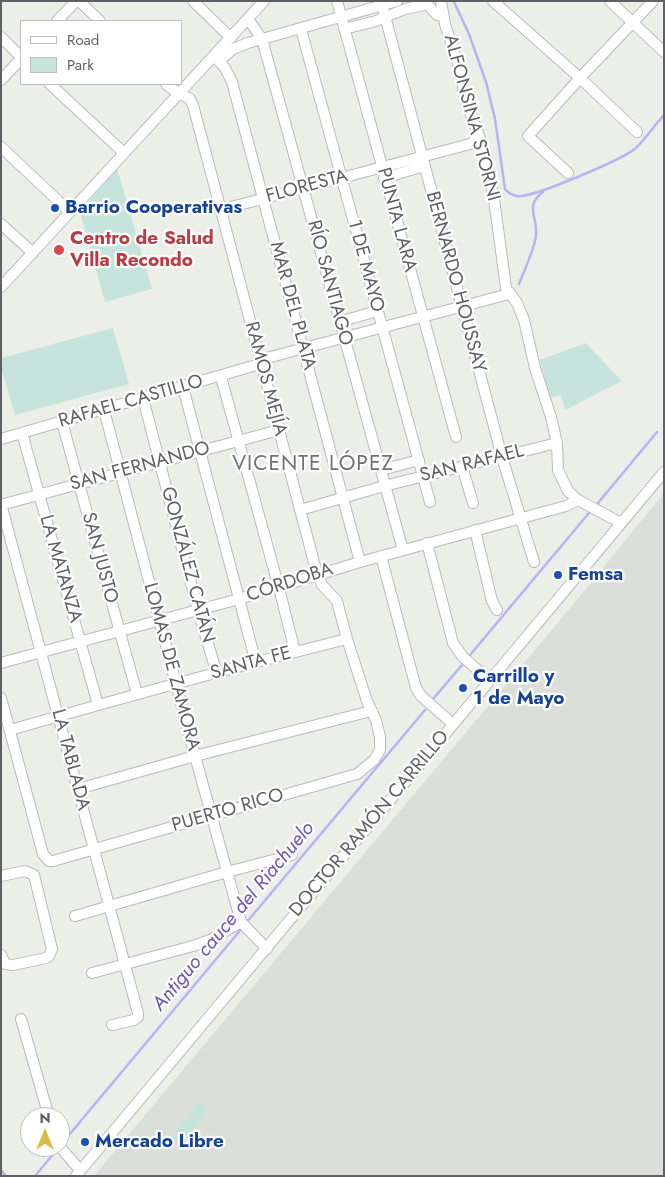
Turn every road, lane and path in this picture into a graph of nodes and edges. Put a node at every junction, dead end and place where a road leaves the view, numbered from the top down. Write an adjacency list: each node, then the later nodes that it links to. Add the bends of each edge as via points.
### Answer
1 (78, 1): 13 (street); 14 (street)
2 (193, 1): 20 (street)
3 (264, 1): 15 (street)
4 (337, 1): 11 (street, PUNTA LARA)
5 (397, 1): 9 (street)
6 (493, 1): 26 (street)
7 (610, 1): 16 (street)
8 (653, 1): 16 (street)
9 (382, 3): 11 (street); 12 (street, BERNARDO HOUSSAY)
10 (433, 3): 12 (street, via 405,9); 32 (street, ALFONSINA STORNI, via 443,16 461,72 465,99)
11 (341, 16): 17 (street); 18 (street, PUNTA LARA)
12 (386, 18): 18 (street); 35 (street, BERNARDO HOUSSAY)
13 (58, 20)
14 (99, 20)
15 (248, 20): 20 (street); 21 (street, RÍO SANTIAGO)
16 (633, 22): 22 (street); 26 (street)
17 (301, 29): 21 (street); 38 (street, 1 DE MAYO)
18 (344, 29): 36 (street, PUNTA LARA)
19 (1, 37): 23 (street)
20 (231, 38): 24 (street)
21 (262, 39): 24 (street); 39 (street, RÍO SANTIAGO)
22 (664, 52)
23 (20, 57)
24 (216, 58): 30 (street); 40 (street, MAR DEL PLATA, via 232,82)
25 (20, 59): 27 (street)
26 (580, 78): 31 (street); 37 (street, via 528,136)
27 (1, 80)
28 (51, 85): 34 (street)
29 (167, 85): 30 (street, RAMOS MEJÍA)
30 (180, 94): 34 (street); 41 (street, RAMOS MEJÍA, via 190,99 193,105)
31 (637, 132)
32 (480, 138): 35 (street); 46 (street, ALFONSINA STORNI, via 494,199)
33 (1, 147): 42 (street)
34 (124, 153): 42 (street)
35 (423, 161): 36 (street, FLORESTA); 47 (street, BERNARDO HOUSSAY)
36 (383, 173): 38 (street, FLORESTA); 49 (street, PUNTA LARA)
37 (568, 173)
38 (342, 178): 39 (street, FLORESTA); 48 (street, 1 DE MAYO)
39 (303, 188): 40 (street, FLORESTA); 50 (street, RÍO SANTIAGO)
40 (262, 199): 41 (street, FLORESTA); 53 (street, MAR DEL PLATA)
41 (220, 210): 54 (street, RAMOS MEJÍA)
42 (70, 212): 44 (street)
43 (1, 224): 44 (street)
44 (33, 252): 45 (street)
45 (1, 287)
46 (509, 294): 47 (street, RAFAEL CASTILLO); 65 (street, ALFONSINA STORNI, via 524,320)
47 (462, 307): 49 (street, RAFAEL CASTILLO); 67 (street, BERNARDO HOUSSAY)
48 (377, 311): 50 (street); 51 (street, 1 DE MAYO)
49 (422, 318): 51 (street, RAFAEL CASTILLO); 62 (street, PUNTA LARA)
50 (339, 322): 52 (street, RÍO SANTIAGO)
51 (382, 328): 52 (street, RAFAEL CASTILLO); 68 (street, 1 DE MAYO)
52 (344, 338): 53 (street, RAFAEL CASTILLO); 71 (street, RÍO SANTIAGO)
53 (303, 348): 54 (street, RAFAEL CASTILLO); 78 (street, MAR DEL PLATA)
54 (260, 362): 55 (street, RAFAEL CASTILLO); 60 (street, RAMOS MEJÍA)
55 (221, 377): 56 (street, RAFAEL CASTILLO); 64 (street)
56 (183, 387): 57 (street, RAFAEL CASTILLO); 66 (street)
57 (143, 398): 58 (street, RAFAEL CASTILLO); 69 (street, GONZÁLEZ CATÁN)
58 (104, 410): 59 (street, RAFAEL CASTILLO); 73 (street, LOMAS DE ZAMORA)
59 (62, 422): 61 (street, RAFAEL CASTILLO); 75 (street, SAN JUSTO)
60 (279, 430): 64 (street, SAN FERNANDO); 83 (street, RAMOS MEJÍA)
61 (22, 433): 63 (street, RAFAEL CASTILLO); 77 (street, LA MATANZA)
62 (456, 438)
63 (1, 439)
64 (238, 440): 66 (street, SAN FERNANDO); 93 (street)
65 (557, 443): 67 (street, SAN RAFAEL); 79 (street, ALFONSINA STORNI, via 558,470 568,491)
66 (200, 451): 69 (street, SAN FERNANDO); 94 (street)
67 (502, 457): 70 (street, SAN RAFAEL); 84 (street, BERNARDO HOUSSAY)
68 (419, 460): 71 (street); 74 (street, 1 DE MAYO)
69 (160, 462): 73 (street, SAN FERNANDO); 95 (street, GONZÁLEZ CATÁN)
70 (462, 466): 74 (street, SAN RAFAEL); 81 (street)
71 (381, 470): 76 (street, RÍO SANTIAGO)
72 (664, 472): 85 (street, DOCTOR RAMÓN CARRILLO)
73 (121, 473): 75 (street, SAN FERNANDO); 97 (street, LOMAS DE ZAMORA)
74 (423, 476): 76 (street, SAN RAFAEL); 80 (street, 1 DE MAYO)
75 (79, 484): 77 (street, SAN FERNANDO); 98 (street, SAN JUSTO)
76 (384, 486): 78 (street, SAN RAFAEL); 88 (street, RÍO SANTIAGO)
77 (39, 494): 82 (street, SAN FERNANDO); 100 (street, LA MATANZA)
78 (343, 498): 83 (street, SAN RAFAEL); 90 (street, MAR DEL PLATA)
79 (578, 500): 84 (street, CÓRDOBA); 85 (street, ALFONSINA STORNI)
80 (430, 502)
81 (473, 503)
82 (1, 504): 102 (street, LA TABLADA)
83 (300, 510): 92 (street, RAMOS MEJÍA)
84 (521, 518): 86 (street, CÓRDOBA); 91 (street, BERNARDO HOUSSAY)
85 (621, 523): 106 (street, DOCTOR RAMÓN CARRILLO)
86 (475, 530): 87 (street, CÓRDOBA); 96 (street)
87 (427, 543): 88 (street, CÓRDOBA); 106 (street, via 453,643 463,658)
88 (403, 550): 89 (street, CÓRDOBA)
89 (381, 556): 90 (street, CÓRDOBA); 113 (street, via 417,692)
90 (360, 562): 92 (street, CÓRDOBA)
91 (534, 562)
92 (317, 574): 93 (street, CÓRDOBA); 99 (street, RAMOS MEJÍA, via 338,601)
93 (279, 588): 94 (street, CÓRDOBA); 101 (street)
94 (239, 599): 95 (street, CÓRDOBA); 104 (street)
95 (198, 610): 97 (street, CÓRDOBA); 105 (street, GONZÁLEZ CATÁN)
96 (497, 610)
97 (159, 620): 98 (street, CÓRDOBA); 107 (street, LOMAS DE ZAMORA)
98 (120, 631): 100 (street, CÓRDOBA); 108 (street, SAN JUSTO)
99 (347, 639): 101 (street, SANTA FE); 111 (street, RAMOS MEJÍA)
100 (81, 642): 102 (street, CÓRDOBA); 110 (street, LA MATANZA)
101 (295, 652): 104 (street, SANTA FE)
102 (41, 653): 103 (street, CÓRDOBA); 112 (street, LA TABLADA)
103 (1, 663)
104 (256, 663): 105 (street, SANTA FE)
105 (217, 674): 107 (street, SANTA FE)
106 (489, 680): 113 (street, DOCTOR RAMÓN CARRILLO)
107 (176, 685): 108 (street, SANTA FE); 116 (street, LOMAS DE ZAMORA)
108 (137, 694): 110 (street, SANTA FE)
109 (1, 698): 114 (street)
110 (98, 705): 112 (street, SANTA FE)
111 (372, 711): 115 (street, RAMOS MEJÍA); 116 (street)
112 (58, 716): 114 (street, SANTA FE); 117 (street, LA TABLADA)
113 (453, 724): 126 (street, DOCTOR RAMÓN CARRILLO)
114 (10, 730): 119 (street, PUERTO RICO, via 47,860)
115 (380, 737): 118 (street, PUERTO RICO, via 380,750 374,760 357,774)
116 (195, 756): 117 (street); 118 (street, LOMAS DE ZAMORA)
117 (78, 789): 119 (street, LA TABLADA)
118 (212, 816): 119 (street, PUERTO RICO); 121 (street, LOMAS DE ZAMORA)
119 (94, 849): 123 (street, LA TABLADA)
120 (292, 855): 121 (street)
121 (227, 872): 123 (street); 125 (street, LOMAS DE ZAMORA)
122 (1, 876): 127 (street, via 25,871 36,878 52,945 46,958 13,965 4,964)
123 (109, 906): 124 (street); 128 (street, LA TABLADA)
124 (76, 916)
125 (244, 925): 126 (street); 128 (street, via 201,943)
126 (267, 949): 134 (street, DOCTOR RAMÓN CARRILLO)
127 (1, 955)
128 (125, 964): 129 (street); 131 (street, LA TABLADA, via 138,1017)
129 (92, 973)
130 (21, 1019): 132 (street)
131 (112, 1025)
132 (46, 1107)
133 (67, 1157): 134 (street)
134 (78, 1173)

